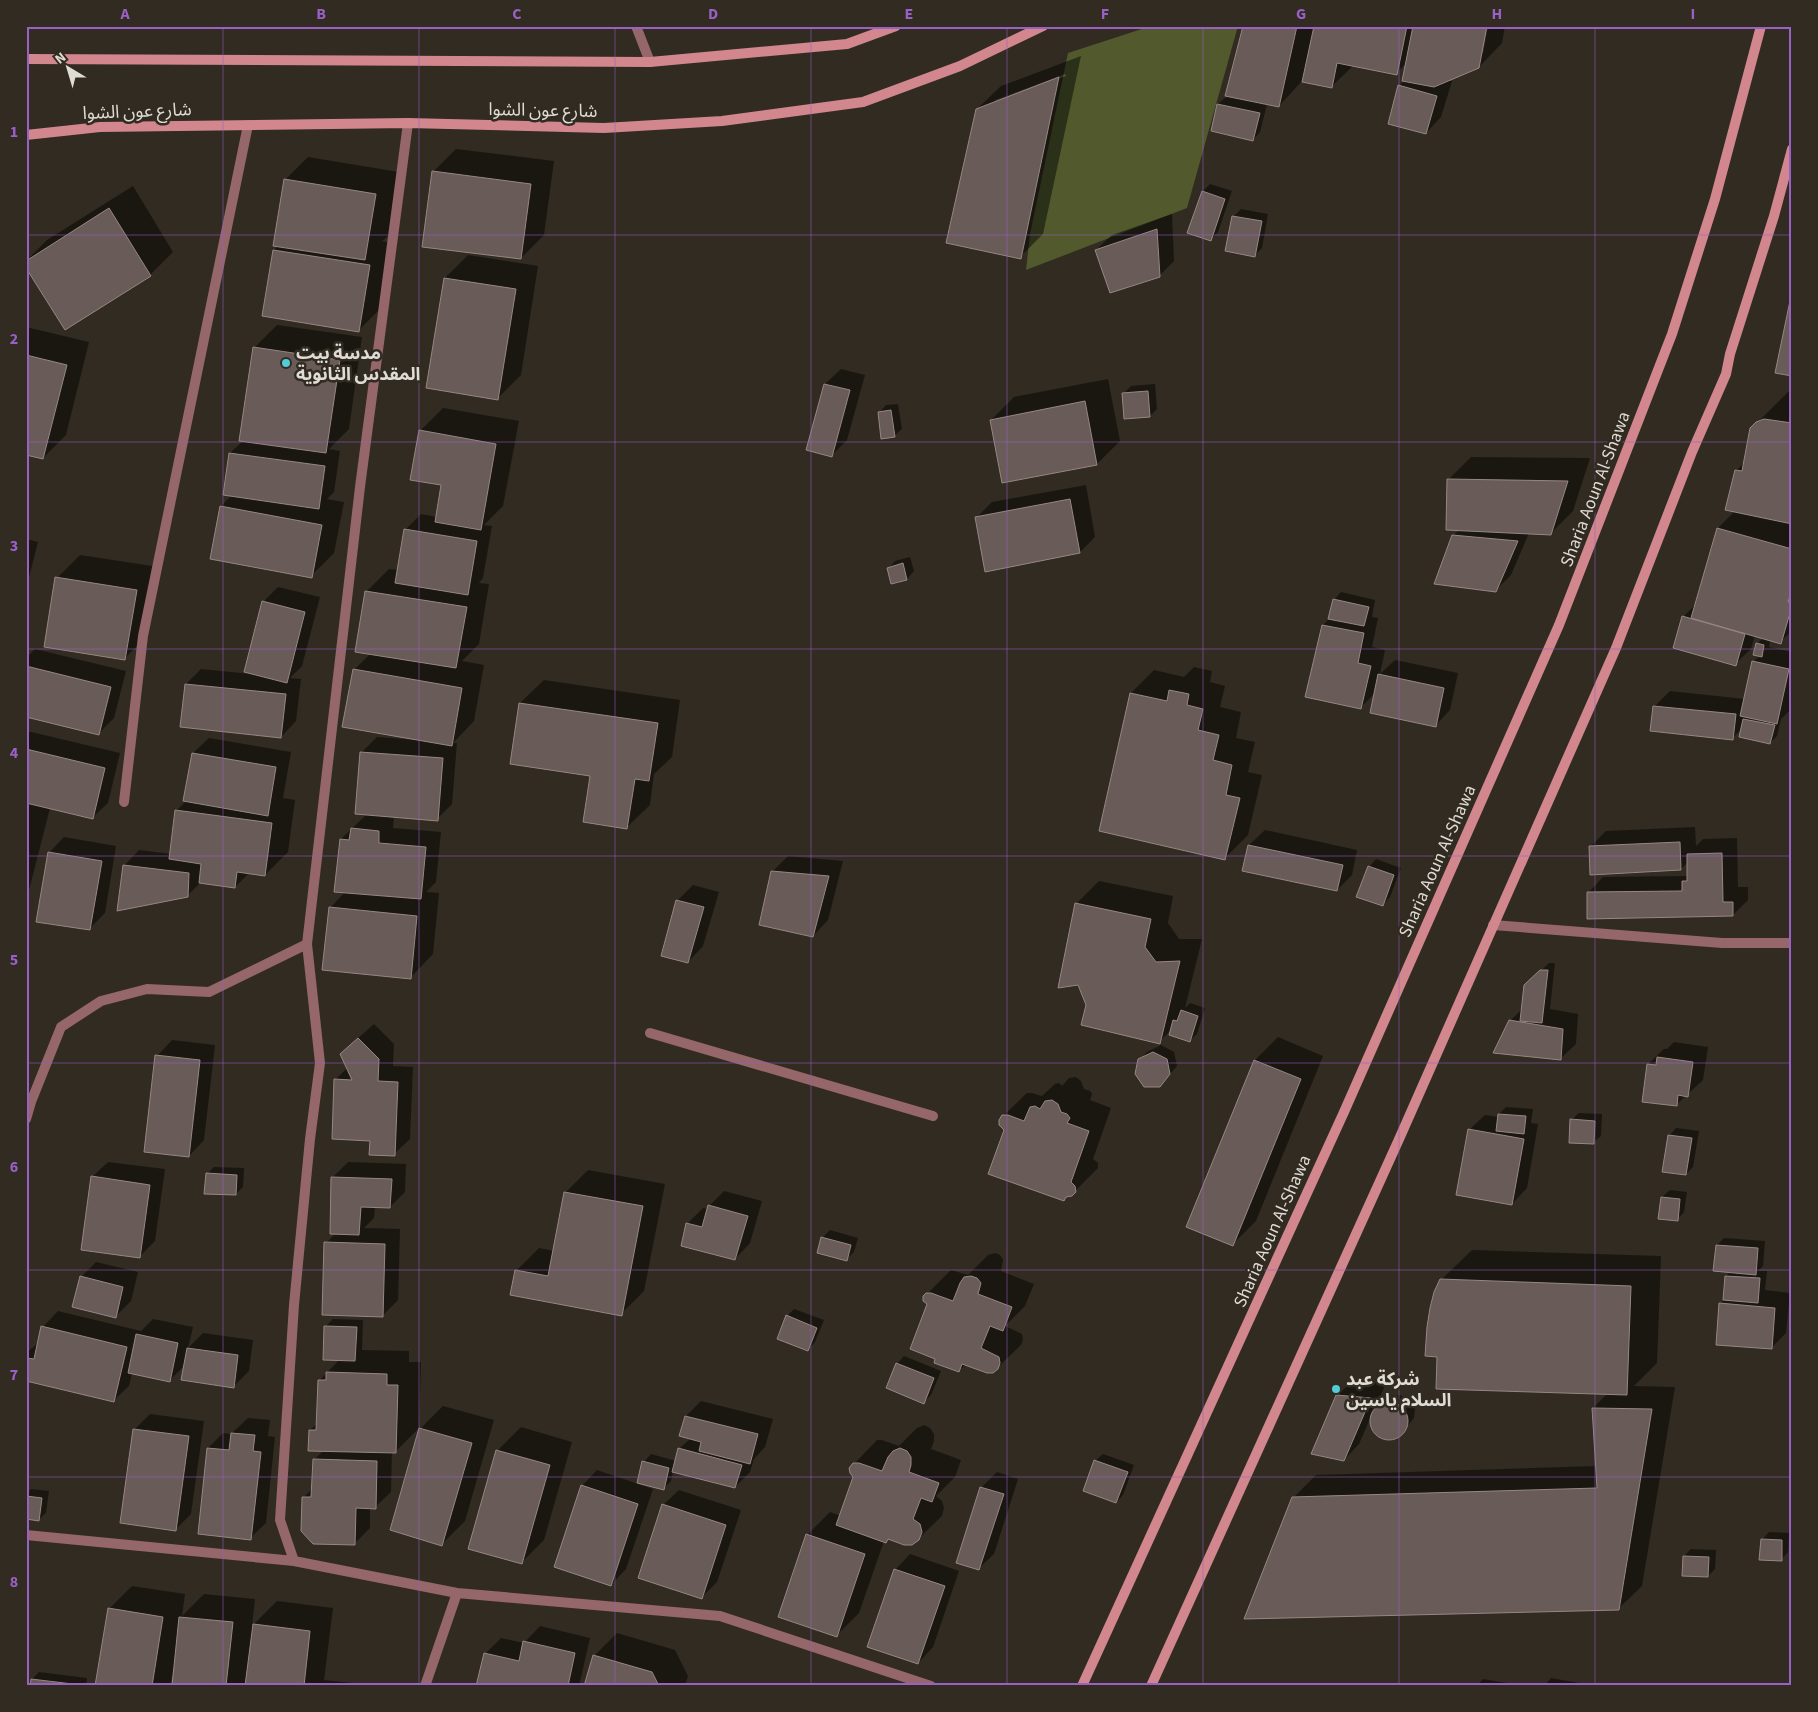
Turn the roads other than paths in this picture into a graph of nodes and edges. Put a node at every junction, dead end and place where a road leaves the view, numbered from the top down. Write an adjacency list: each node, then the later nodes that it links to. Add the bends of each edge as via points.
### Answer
1 (636, 26): 6 (street)
2 (896, 26): 6 (main road, via 847,44)
3 (1043, 26): 7 (main road, شارع عون الشوا, via 960,66 863,102 722,121 604,128)
4 (1761, 26): 23 (main road, Sharia Aoun Al-Shawa, via 1715,199 1672,334 1559,624 1344,1112)
5 (26, 59): 6 (main road)
6 (650, 62)
7 (408, 123): 8 (main road, شارع عون الشوا); 14 (street, via 360,487)
8 (248, 125): 9 (main road, شارع عون الشوا, via 100,127); 11 (street, via 144,636)
9 (26, 135)
10 (1792, 150): 12 (main road, via 1726,374 1616,648)
11 (124, 802)
12 (1493, 925): 13 (street, via 1722,943); 24 (main road)
13 (1792, 943)
14 (306, 944): 17 (street, via 209,992 147,989 101,1001 61,1026); 19 (street, via 320,1063 295,1296 280,1520)
15 (650, 1033): 16 (street)
16 (933, 1116)
17 (26, 1119)
18 (26, 1535): 19 (street)
19 (294, 1561): 20 (street)
20 (457, 1593): 21 (street); 22 (street, via 720,1616)
21 (425, 1686)
22 (931, 1686)
23 (1082, 1686)
24 (1151, 1686)

